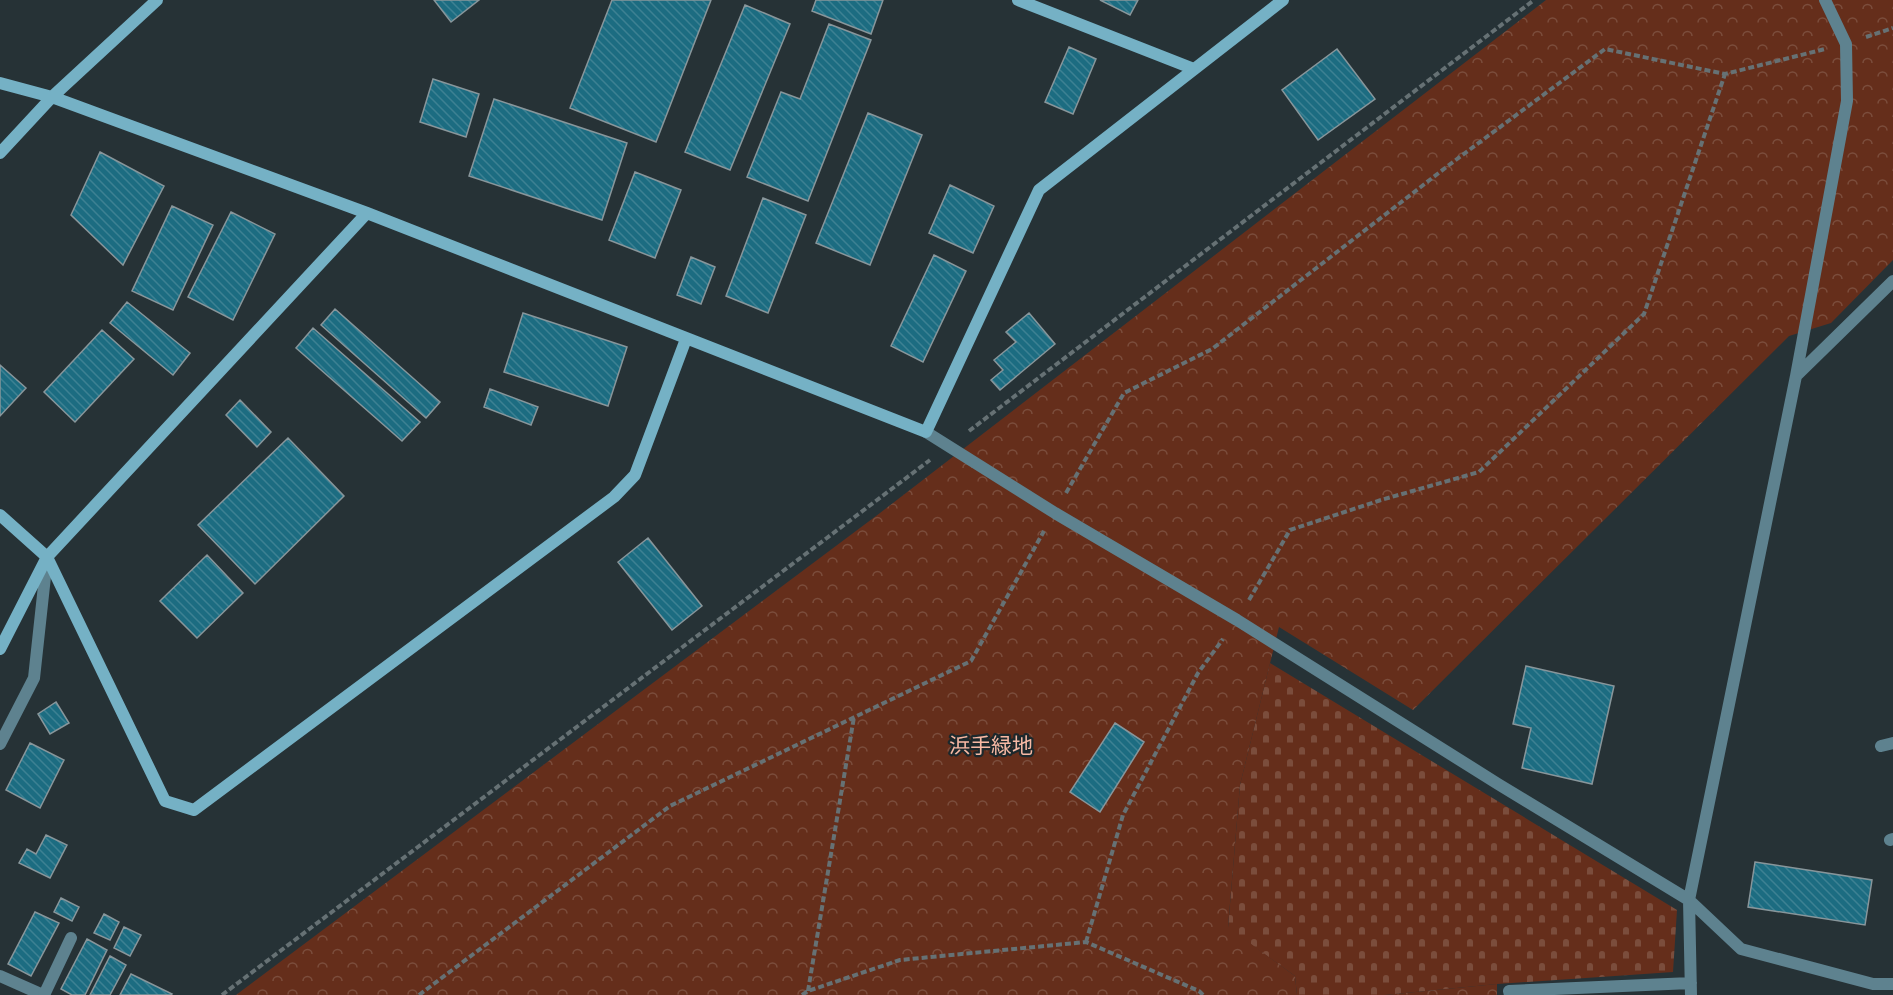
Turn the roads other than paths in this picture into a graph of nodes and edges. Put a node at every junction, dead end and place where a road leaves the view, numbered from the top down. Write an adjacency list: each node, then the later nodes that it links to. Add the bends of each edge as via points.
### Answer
1 (157, 0): 7 (street)
2 (1018, 0): 5 (street)
3 (1284, 0): 5 (street)
4 (1825, 0): 12 (street, via 1846,44 1847,101)
5 (1194, 69): 13 (street, via 1039,190)
6 (0, 83): 7 (street)
7 (52, 97): 8 (street); 9 (street)
8 (0, 153)
9 (368, 213): 11 (street); 15 (street)
10 (1893, 281): 12 (street)
11 (686, 339): 13 (street); 15 (street, via 635,475 614,497 195,810 165,801)
12 (1796, 376): 18 (street)
13 (926, 432): 18 (street)
14 (0, 515): 15 (street)
15 (47, 557): 16 (street); 17 (street, via 34,678)
16 (0, 649)
17 (0, 744)
18 (1689, 900): 22 (street); 23 (street, via 1741,949)
19 (71, 938): 24 (street)
20 (0, 976): 24 (street)
21 (1893, 984): 23 (street)
22 (1691, 989): 25 (street, via 1509,991)
23 (1873, 989)
24 (44, 995)
25 (1509, 995)

